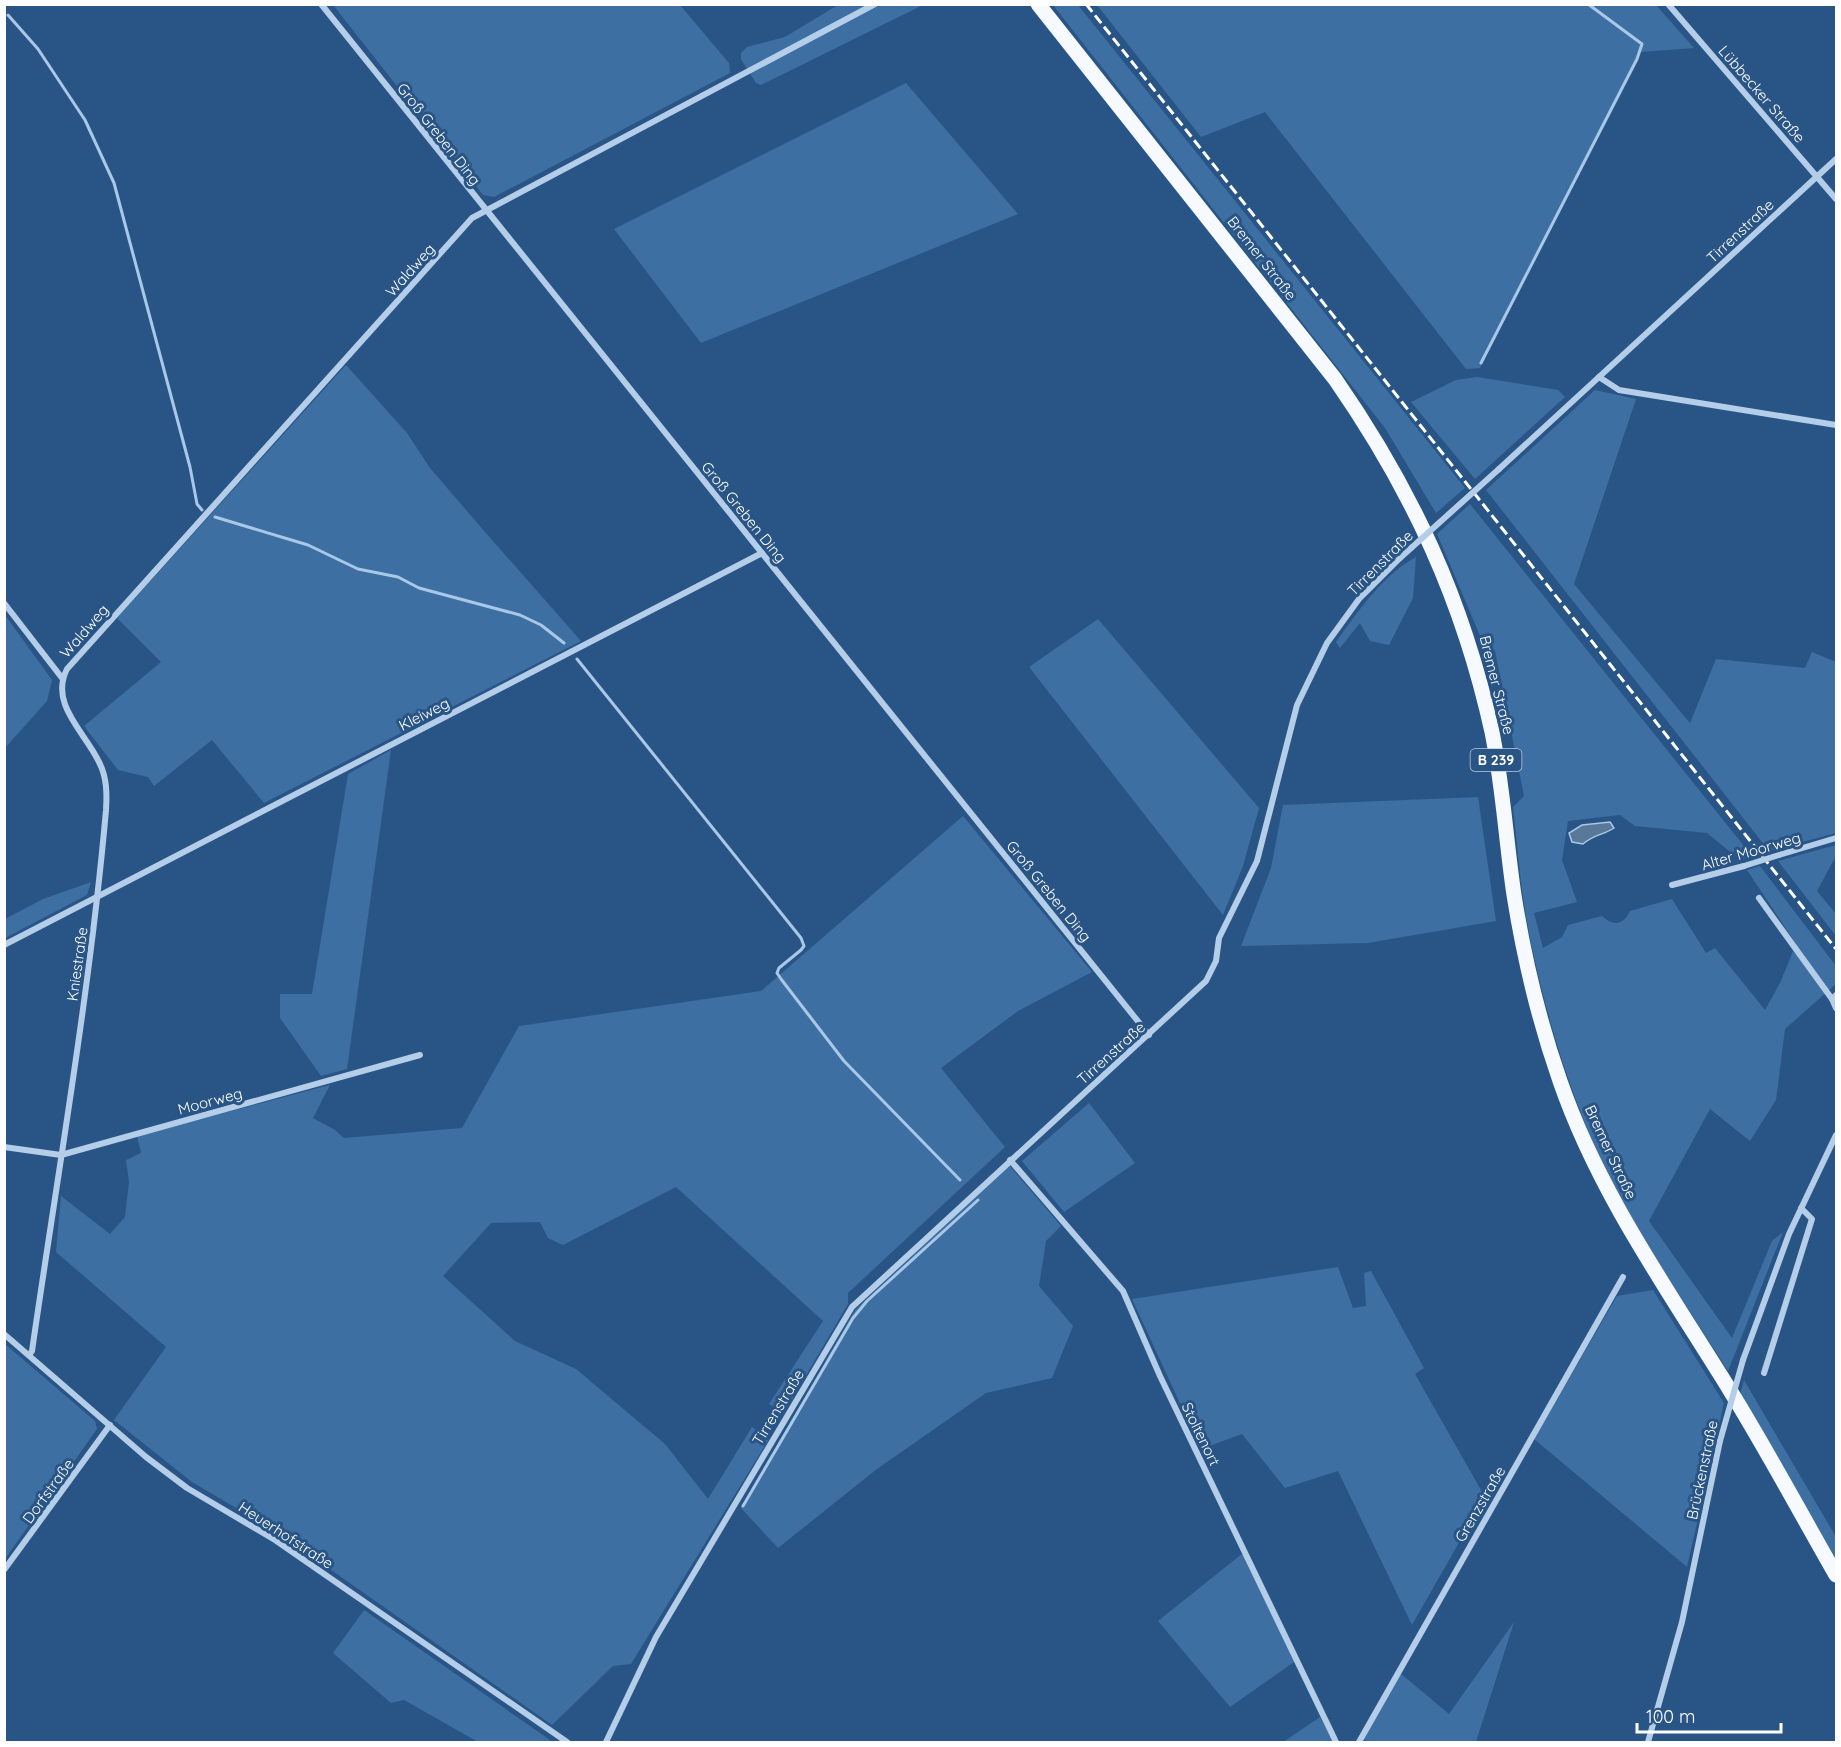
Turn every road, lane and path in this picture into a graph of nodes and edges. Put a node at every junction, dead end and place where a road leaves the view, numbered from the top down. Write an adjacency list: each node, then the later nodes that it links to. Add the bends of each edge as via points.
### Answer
1 (321, 4): 8 (street, Groß Greben Ding)
2 (875, 4): 8 (street, Waldweg)
3 (1038, 4): 34 (main road, Bremer Straße / B 239, via 1335,380 1368,426 1413,504 1444,573 1471,649 1492,735 1523,948 1572,1112 1618,1211 1732,1395)
4 (1668, 4): 6 (street, Lübbecker Straße)
5 (1836, 159): 6 (street, Tirrenstraße)
6 (1817, 176): 7 (street, Lübbecker Straße); 9 (street, Tirrenstraße)
7 (1836, 199)
8 (484, 210): 11 (street, Groß Greben Ding); 13 (street, Waldweg, via 471,218 75,656)
9 (1599, 377): 10 (street, via 1619,390); 21 (street, Tirrenstraße, bridge, via 1400,558 1359,599 1327,643 1297,705 1257,861 1219,938 1211,973)
10 (1836, 425)
11 (762, 553): 16 (street, Kleiweg); 21 (street, Groß Greben Ding)
12 (4, 603): 13 (street)
13 (62, 678): 16 (street, Kniestraße, via 67,711 93,751 106,781)
14 (1836, 838): 15 (street, Alter Moorweg, bridge)
15 (1672, 885)
16 (98, 897): 18 (street, Kleiweg); 25 (street, Kniestraße)
17 (1759, 898): 19 (street)
18 (4, 945)
19 (1834, 997): 20 (street)
20 (1836, 1008)
21 (1149, 1035): 26 (street, Tirrenstraße)
22 (420, 1055): 25 (street, Moorweg)
23 (1836, 1135): 27 (street, Brückenstraße)
24 (4, 1147): 25 (street, Moorweg)
25 (61, 1155): 30 (street, Kniestraße, via 33,1351)
26 (1011, 1160): 36 (street, Tirrenstraße, via 852,1306 656,1637); 37 (street, Stoltenort, via 1123,1291)
27 (1801, 1208): 31 (street, via 1812,1219); 39 (street, Brückenstraße, bridge, via 1743,1360 1720,1441 1682,1623)
28 (1623, 1277): 38 (street, Grenzstraße)
29 (4, 1334): 30 (street, Heuerhofstraße)
30 (29, 1355): 32 (street, Heuerhofstraße)
31 (1764, 1372)
32 (110, 1425): 33 (street, Dorfstraße); 35 (street, Heuerhofstraße, via 187,1488 275,1540)
33 (4, 1570)
34 (1836, 1575)
35 (567, 1743)
36 (606, 1743)
37 (1336, 1743)
38 (1359, 1743)
39 (1648, 1743)

